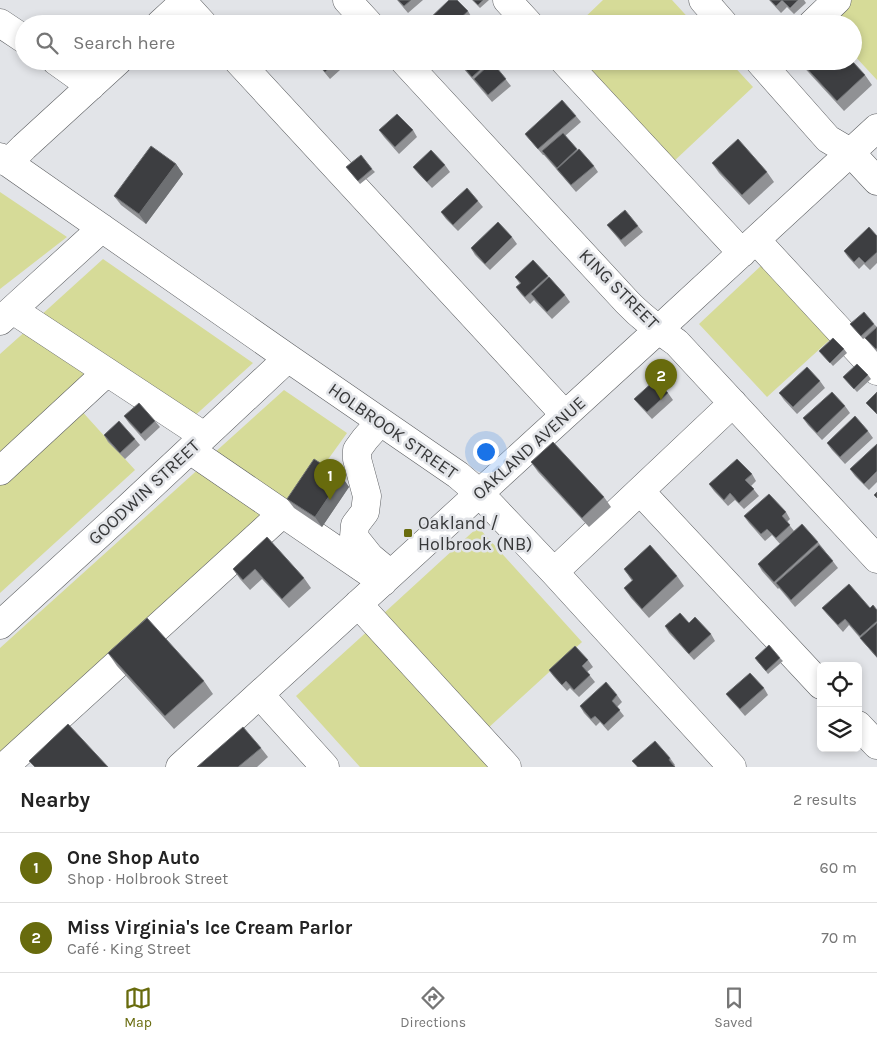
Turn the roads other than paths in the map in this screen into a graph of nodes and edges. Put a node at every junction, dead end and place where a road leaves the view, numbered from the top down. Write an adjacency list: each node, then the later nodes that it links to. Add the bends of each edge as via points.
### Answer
1 (347, 0): 8 (street)
2 (507, 0): 9 (street)
3 (702, 0): 10 (street)
4 (838, 0): 11 (street)
5 (185, 1): 6 (street); 7 (street)
6 (170, 15)
7 (196, 15)
8 (361, 15)
9 (521, 15)
10 (716, 15)
11 (822, 15)
12 (0, 22): 13 (street)
13 (15, 33)
14 (69, 70): 20 (street)
15 (108, 70): 20 (street)
16 (246, 70): 33 (street)
17 (412, 70): 28 (street, KING STREET, via 627,302)
18 (573, 70): 26 (street)
19 (771, 70): 22 (street, via 828,139)
20 (91, 86): 23 (street)
21 (877, 128): 22 (street, OAKLAND AVENUE)
22 (850, 152): 24 (street); 26 (street, OAKLAND AVENUE)
23 (4, 160): 25 (street, HOLBROOK STREET)
24 (877, 181)
25 (102, 228): 27 (street); 29 (street, HOLBROOK STREET)
26 (749, 246): 28 (street, OAKLAND AVENUE); 30 (street)
27 (4, 317): 31 (street)
28 (658, 330): 32 (street, KING STREET, via 676,342); 33 (street, OAKLAND AVENUE)
29 (288, 358): 34 (street, HOLBROOK STREET); 35 (street, GOODWIN STREET)
30 (877, 371)
31 (107, 372): 35 (street); 36 (street)
32 (733, 403): 37 (street); 40 (street, KING STREET)
33 (565, 415): 38 (street, OAKLAND AVENUE)
34 (380, 422): 38 (street, HOLBROOK STREET, via 458,474); 42 (street, via 357,450 367,496 364,512 355,525 354,537)
35 (197, 443): 39 (street); 44 (street, GOODWIN STREET)
36 (0, 471)
37 (640, 491): 41 (street); 45 (street)
38 (479, 493): 41 (street, HOLBROOK STREET); 42 (street, OAKLAND AVENUE)
39 (283, 513): 42 (street); 49 (street)
40 (877, 558)
41 (554, 572): 53 (street, HOLBROOK STREET)
42 (387, 578): 43 (street, OAKLAND AVENUE)
43 (358, 604): 46 (street, OAKLAND AVENUE); 52 (street)
44 (0, 625)
45 (817, 681)
46 (260, 695): 50 (street, OAKLAND AVENUE); 51 (street)
47 (862, 729): 48 (street)
48 (877, 745)
49 (4, 767)
50 (180, 767)
51 (325, 767)
52 (507, 767)
53 (732, 767)

